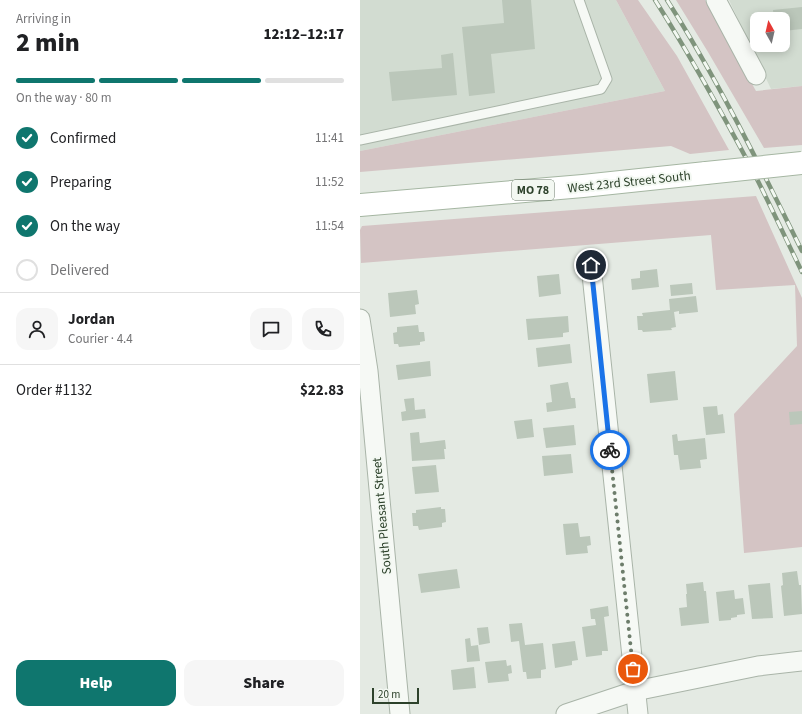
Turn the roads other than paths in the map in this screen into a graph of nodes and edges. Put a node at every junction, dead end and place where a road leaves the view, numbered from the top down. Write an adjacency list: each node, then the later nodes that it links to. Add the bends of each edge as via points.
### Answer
1 (579, 0): 4 (lane, via 607,79 601,89)
2 (716, 0): 3 (street)
3 (756, 76)
4 (360, 140)
5 (802, 163): 6 (main road, West 23rd Street South / MO 78, bridge, via 583,186)
6 (360, 205)
7 (591, 265): 10 (street)
8 (360, 319): 11 (street, South Pleasant Street, via 368,371)
9 (802, 661): 10 (street, via 758,666)
10 (635, 691): 12 (street); 13 (street)
11 (400, 714)
12 (566, 714)
13 (638, 714)

